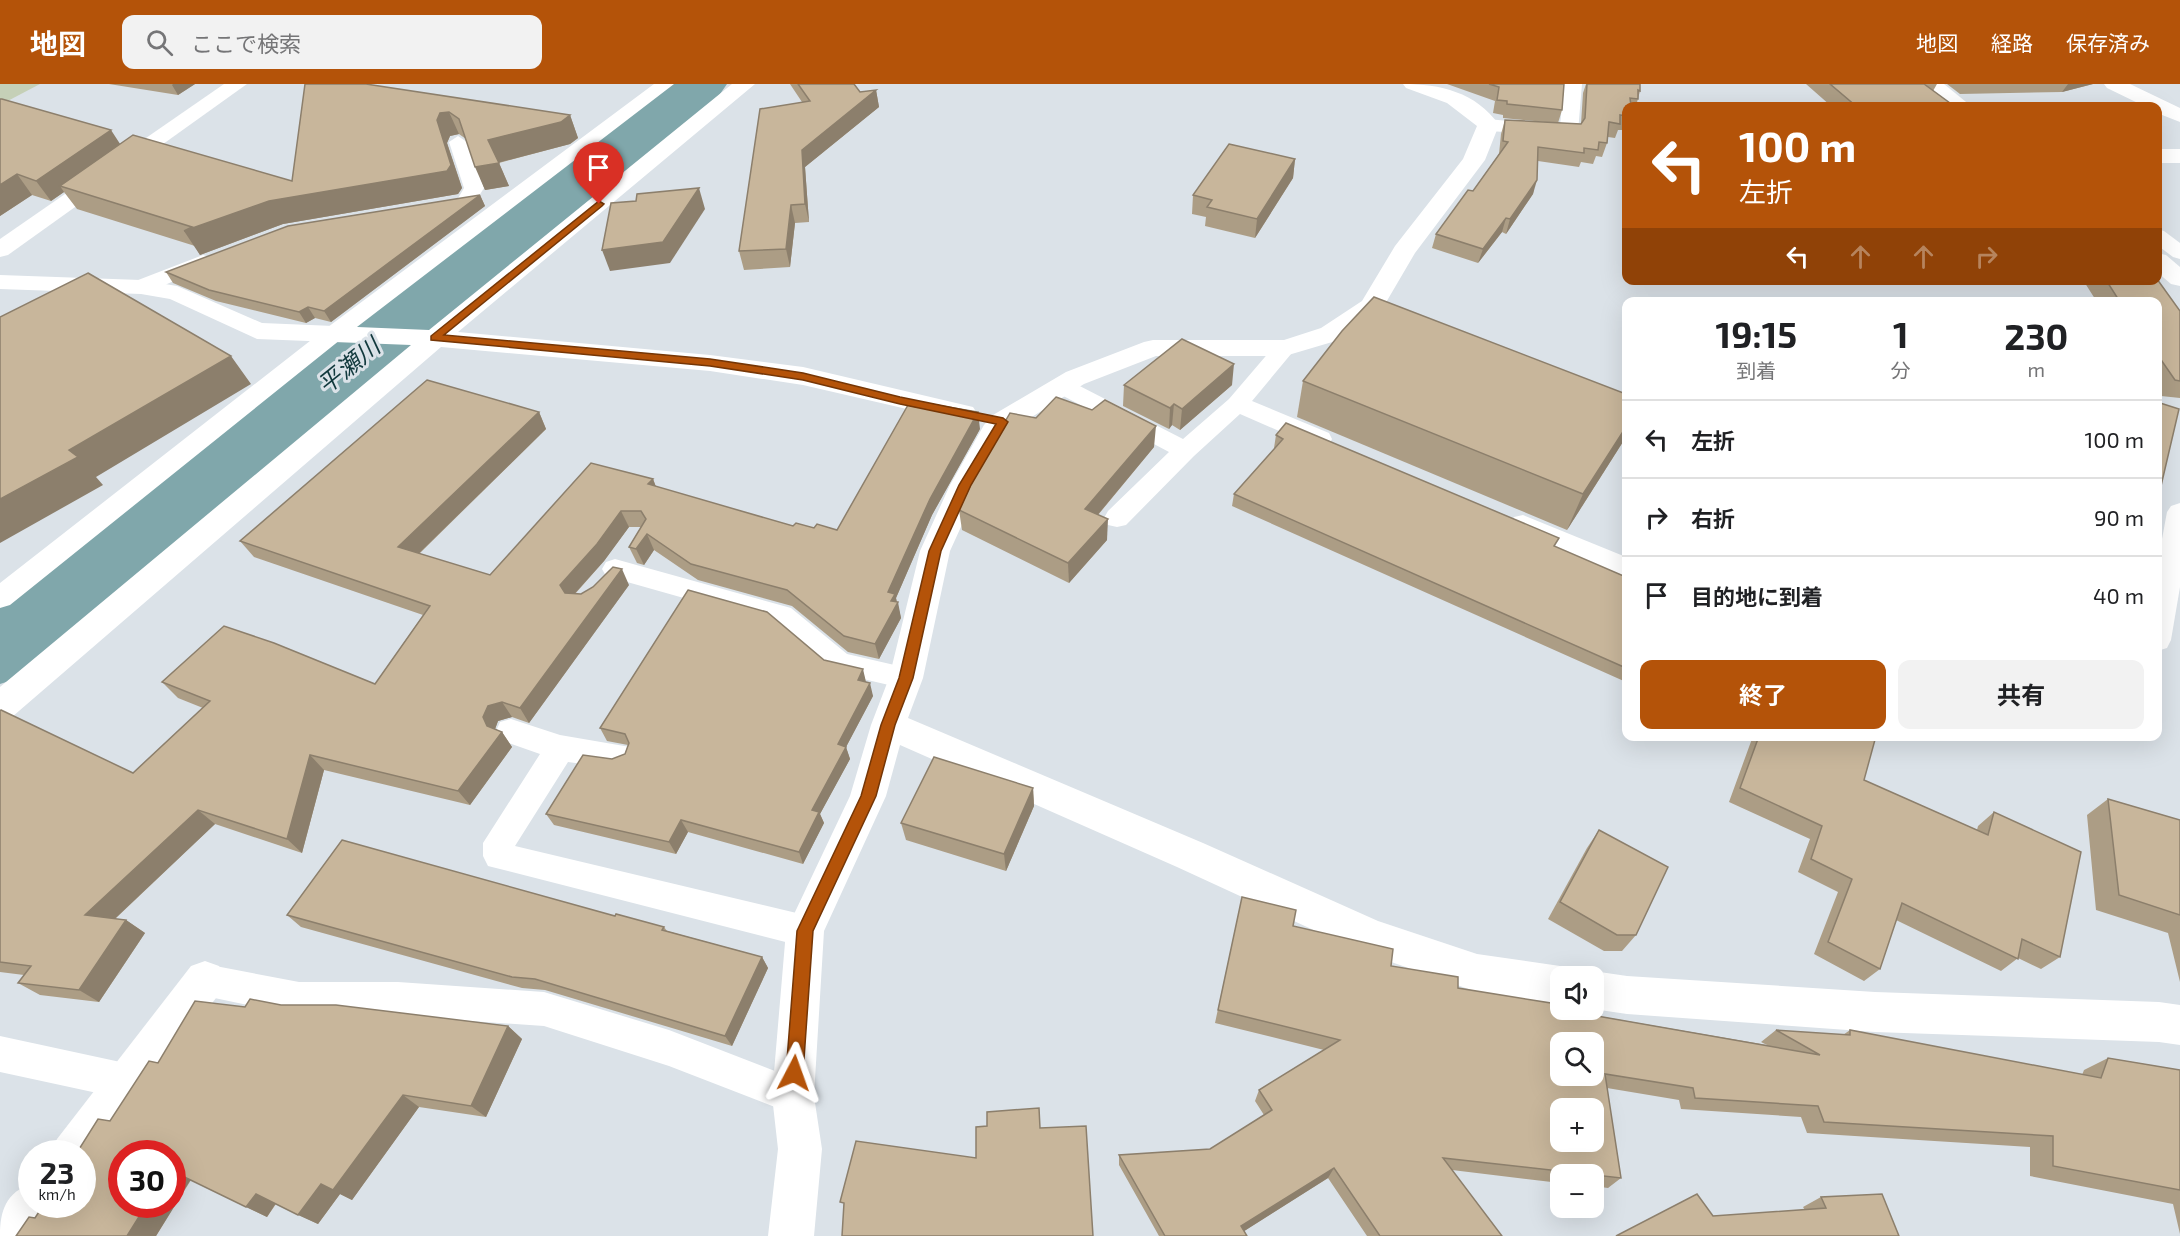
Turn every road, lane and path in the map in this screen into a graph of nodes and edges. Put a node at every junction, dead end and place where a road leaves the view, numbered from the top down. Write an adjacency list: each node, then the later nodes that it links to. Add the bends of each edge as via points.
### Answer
1 (237, 84): 21 (street)
2 (665, 84): 17 (lane)
3 (745, 84): 29 (street)
4 (1413, 84): 13 (street, via 1448,94 1470,107)
5 (1573, 84): 8 (lane); 13 (lane, via 1569,132)
6 (1930, 84): 9 (street)
7 (2114, 84): 10 (street)
8 (1596, 87)
9 (1955, 102)
10 (2151, 102)
11 (2162, 107): 12 (street)
12 (2180, 116)
13 (1488, 125): 30 (street, via 1474,160 1404,251 1372,306 1330,334)
14 (458, 142): 18 (lane, via 474,188)
15 (2162, 156): 16 (street)
16 (2180, 156)
17 (525, 192): 18 (lane); 28 (lane)
18 (467, 200): 19 (lane)
19 (445, 204)
20 (2162, 239): 23 (lane)
21 (0, 250)
22 (225, 253): 27 (lane)
23 (2180, 253)
24 (2162, 264): 25 (street)
25 (2180, 279)
26 (0, 282): 27 (street)
27 (141, 287): 28 (street, via 177,293 257,331)
28 (342, 336): 29 (street); 41 (lane)
29 (425, 338): 33 (street, via 710,363 803,376); 44 (street)
30 (1285, 348): 31 (street, via 1153,348 1113,361); 32 (lane)
31 (1062, 386): 33 (street); 35 (lane)
32 (1238, 404): 34 (lane); 35 (lane)
33 (1003, 422): 43 (street, via 965,485 935,551)
34 (1345, 449)
35 (1185, 450): 38 (lane)
36 (2180, 512): 42 (lane)
37 (1506, 517): 40 (lane)
38 (1116, 518)
39 (632, 544): 43 (lane, via 607,576 781,615 839,663)
40 (1622, 566)
41 (0, 597)
42 (2162, 612)
43 (906, 678): 45 (street)
44 (0, 707)
45 (888, 725): 49 (street, via 868,796); 51 (street, via 1371,937 1477,973)
46 (511, 731): 47 (lane)
47 (560, 748): 48 (lane); 49 (lane, via 499,843 499,856)
48 (619, 756)
49 (805, 931): 56 (street)
50 (205, 980): 55 (street); 56 (lane, via 299,999 398,999 544,1008 669,1048)
51 (1550, 984)
52 (1604, 992): 53 (street, via 1875,1012)
53 (2180, 1025)
54 (0, 1054): 55 (lane)
55 (125, 1081): 57 (street)
56 (793, 1096): 60 (street, via 800,1149)
57 (82, 1140)
58 (24, 1218): 59 (street)
59 (11, 1236)
60 (792, 1236)

